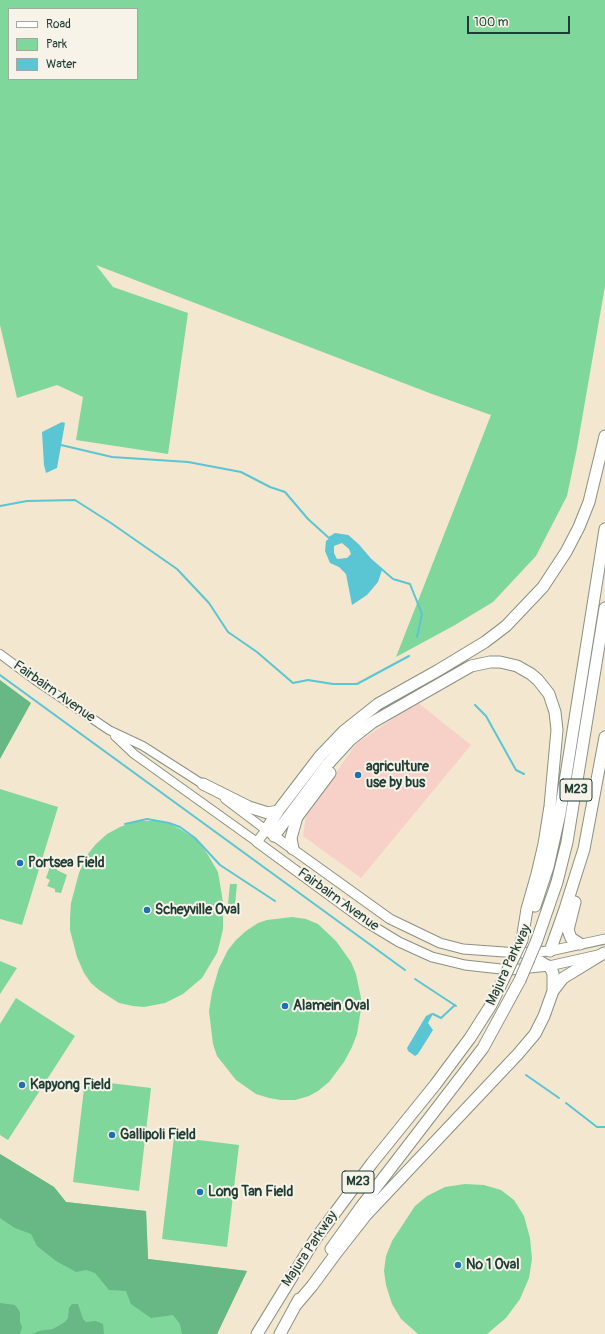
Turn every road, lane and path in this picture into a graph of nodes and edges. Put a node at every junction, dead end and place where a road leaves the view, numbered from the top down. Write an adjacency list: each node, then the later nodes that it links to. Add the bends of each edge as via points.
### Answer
1 (605, 436): 9 (highway, via 589,502 579,527 557,568 538,592 506,626 485,642 378,704 362,716 320,756)
2 (605, 529): 16 (highway, Majura Parkway / M23, via 559,821 541,890)
3 (605, 608): 23 (highway, Majura Parkway / M23, bridge, via 567,842 555,888 520,980 483,1048 351,1220)
4 (0, 654): 5 (main road, Fairbairn Avenue)
5 (109, 730): 8 (main road, Fairbairn Avenue, via 143,746); 11 (main road, Fairbairn Avenue, via 134,754)
6 (605, 737): 13 (highway)
7 (350, 740): 10 (highway); 14 (highway, via 335,766 299,815 291,838); 16 (highway, via 386,714 471,666 490,662 508,664 524,670 542,683 556,712 557,730 544,844 527,909)
8 (203, 784): 9 (highway, via 249,807 268,813); 10 (main road, Fairbairn Avenue)
9 (278, 811): 10 (highway)
10 (270, 833): 11 (main road); 12 (main road); 14 (main road, Fairbairn Avenue)
11 (257, 842): 12 (main road, Fairbairn Avenue)
12 (266, 848): 21 (main road, Fairbairn Avenue, via 366,922 411,948 438,959 465,965 510,970)
13 (584, 849): 17 (highway, via 582,878 568,928 571,938); 18 (highway)
14 (293, 850): 19 (main road, Fairbairn Avenue, via 390,919 418,934 462,948)
15 (605, 939): 17 (main road, Fairbairn Avenue)
16 (522, 940): 24 (highway, Majura Parkway / M23, bridge, via 491,1005 470,1038 314,1241)
17 (580, 944): 18 (main road, Fairbairn Avenue)
18 (550, 951): 19 (main road, Fairbairn Avenue); 21 (main road)
19 (518, 953): 21 (main road)
20 (605, 953): 21 (main road, Fairbairn Avenue); 22 (highway, via 563,978)
21 (547, 964): 22 (highway, via 553,973)
22 (553, 991): 23 (highway, via 544,1016 531,1039 366,1215)
23 (295, 1306): 25 (highway, Majura Parkway / M23)
24 (257, 1334)
25 (280, 1334)

